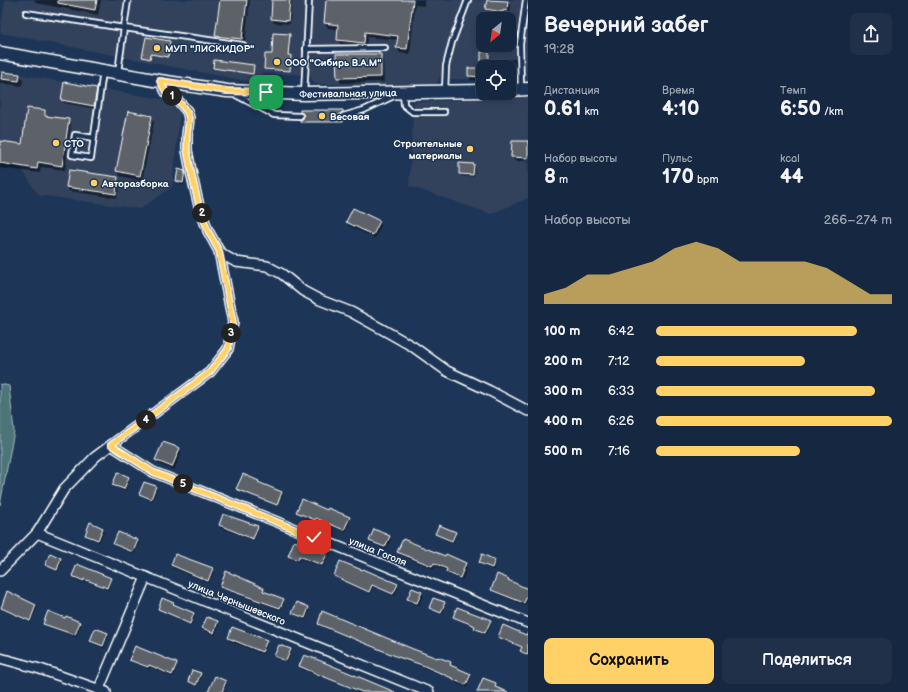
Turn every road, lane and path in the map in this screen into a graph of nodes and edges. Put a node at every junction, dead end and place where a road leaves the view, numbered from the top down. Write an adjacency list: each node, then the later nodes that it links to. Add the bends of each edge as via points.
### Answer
1 (128, 0): 6 (lane)
2 (309, 0): 9 (lane)
3 (468, 0): 18 (lane, via 452,42 446,66)
4 (526, 0): 14 (lane, via 520,44)
5 (26, 13): 6 (lane)
6 (124, 28): 7 (lane); 12 (lane)
7 (243, 45)
8 (385, 48): 9 (lane)
9 (306, 49): 19 (lane)
10 (0, 53): 11 (main road, Фестивальная улица)
11 (102, 72): 12 (main road, Фестивальная улица); 23 (lane)
12 (118, 74): 13 (main road, Фестивальная улица)
13 (160, 81): 15 (main road, Фестивальная улица); 24 (street, via 166,92 187,112 187,150 199,206)
14 (519, 90)
15 (227, 91): 19 (main road, Фестивальная улица); 21 (lane, via 274,115)
16 (476, 91): 18 (main road, Фестивальная улица)
17 (403, 92): 18 (main road, Фестивальная улица); 19 (main road, Фестивальная улица); 20 (lane, via 404,105 413,112); 22 (lane, via 364,110)
18 (445, 92)
19 (304, 94)
20 (444, 112)
21 (300, 116)
22 (343, 116)
23 (94, 138): 23 (lane, via 91,158 72,155 75,135)
24 (219, 251): 25 (street, via 236,262 267,266 303,291 351,312 412,346 447,370); 26 (street, via 233,322 228,349 210,372)
25 (528, 412)
26 (111, 445): 27 (street, via 95,457 64,489); 30 (street, улица Гоголя, via 153,472)
27 (37, 533): 28 (street); 29 (street, улица Чернышевского)
28 (0, 572)
29 (146, 577): 32 (street); 33 (street, улица Чернышевского)
30 (528, 623)
31 (0, 658): 32 (street)
32 (102, 691)
33 (429, 692)

